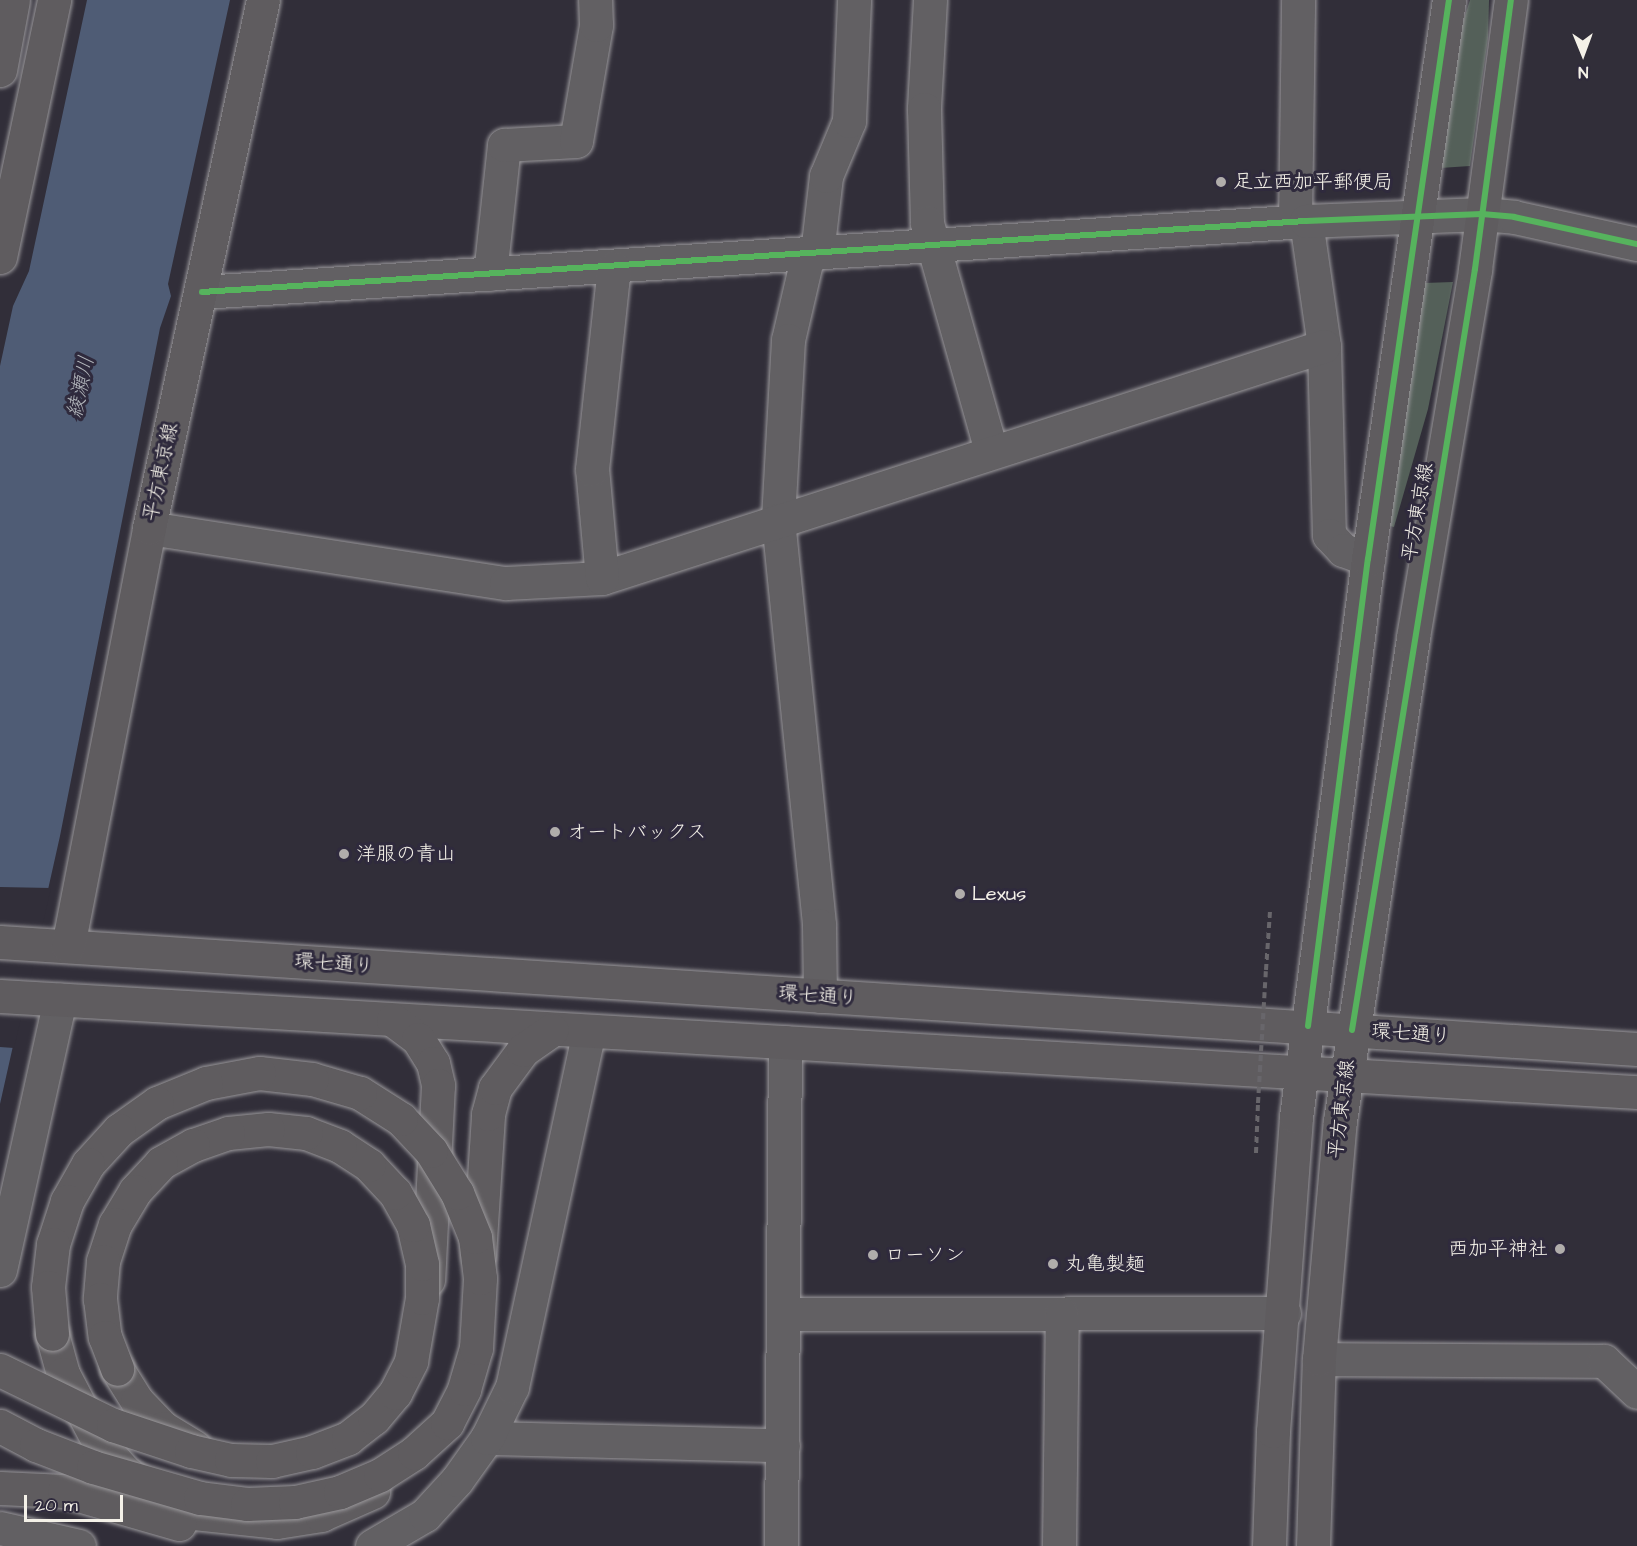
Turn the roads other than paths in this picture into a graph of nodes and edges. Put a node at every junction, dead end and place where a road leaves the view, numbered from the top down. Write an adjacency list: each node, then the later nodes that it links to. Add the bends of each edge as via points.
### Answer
1 (13, 0): 10 (main road)
2 (54, 0): 17 (main road)
3 (263, 0): 20 (main road, 平方東京線)
4 (595, 0): 19 (street, via 596,25 576,141 504,145)
5 (854, 0): 16 (street, via 849,121 826,177)
6 (930, 0): 15 (street, via 924,109 927,224)
7 (1298, 0): 13 (street)
8 (1449, 0): 12 (main road)
9 (1511, 0): 11 (main road, 平方東京線)
10 (0, 70)
11 (1482, 214): 12 (street); 14 (street, via 1514,217); 35 (main road, 平方東京線)
12 (1418, 217): 13 (street); 25 (main road)
13 (1300, 221): 15 (street); 21 (street)
14 (1637, 244)
15 (934, 246): 16 (street); 22 (street)
16 (812, 253): 18 (street); 23 (street, via 788,340)
17 (0, 257)
18 (614, 268): 19 (street); 26 (street, via 592,469)
19 (490, 274): 20 (street)
20 (202, 292): 24 (main road, 平方東京線)
21 (1324, 346): 22 (street); 25 (street, via 1329,535 1343,550)
22 (991, 450): 23 (street)
23 (778, 520): 26 (street); 30 (street, via 819,925)
24 (148, 528): 26 (street, via 506,583); 28 (main road, 平方東京線)
25 (1368, 559): 33 (main road)
26 (602, 578)
27 (0, 942): 28 (main road, 環七通り)
28 (59, 946): 30 (main road, 環七通り)
29 (0, 996): 31 (main road)
30 (820, 996): 33 (main road, 環七通り)
31 (49, 999): 32 (main road); 43 (street)
32 (393, 1020): 34 (main road); 42 (main road, via 418,1039 433,1063 439,1112)
33 (1308, 1026): 35 (main road, 環七通り); 39 (main road)
34 (552, 1030): 36 (main road); 50 (main road, via 523,1050 495,1088 488,1114 473,1346)
35 (1352, 1030): 38 (main road, 環七通り); 40 (main road, 平方東京線)
36 (589, 1032): 37 (main road); 52 (street, via 512,1387)
37 (785, 1042): 39 (main road); 45 (street)
38 (1637, 1049)
39 (1304, 1071): 40 (main road); 44 (main road, via 1296,1117)
40 (1347, 1073): 41 (main road); 47 (main road, 平方東京線, via 1327,1245)
41 (1637, 1092)
42 (436, 1159): 48 (main road, bridge, via 430,1264 421,1316 418,1325 415,1334 407,1360 393,1390 371,1415 346,1433 310,1448 273,1457 234,1456 194,1447 163,1428 137,1401 117,1369 105,1337 100,1299 103,1261 115,1224 135,1191 161,1164 193,1145 228,1133 268,1129 306,1133 340,1146 382,1179 412,1225 422,1264 422,1298 421,1309 420,1320 419,1332 411,1361 395,1393 374,1418 348,1437 312,1452 272,1461 231,1460 113,1425); 50 (main road, bridge, via 457,1193 475,1238 480,1278 476,1348 464,1389); 50 (main road, bridge, via 401,1119 360,1093 312,1079 259,1073 206,1083 157,1103 119,1130 88,1164 68,1201 52,1244 48,1287 52,1334 63,1374 98,1441 122,1469 155,1496 194,1513 277,1522 321,1515 362,1499 391,1479)
43 (0, 1270)
44 (1284, 1313): 46 (street); 60 (main road, via 1273,1431)
45 (785, 1314): 46 (street); 53 (street)
46 (1062, 1314): 59 (street)
47 (1319, 1359): 49 (street, via 1604,1361); 61 (main road, 平方東京線)
48 (0, 1370)
49 (1637, 1392)
50 (445, 1422): 51 (main road, bridge, via 414,1453 380,1475 340,1492 295,1502 247,1504 200,1498 152,1485 36,1445); 54 (main road, bridge, via 396,1484 330,1524 293,1535 221,1534 64,1491)
51 (0, 1426)
52 (487, 1438): 53 (street); 57 (street, via 425,1515)
53 (783, 1445): 58 (street)
54 (0, 1488)
55 (0, 1528): 56 (street)
56 (79, 1546)
57 (372, 1546)
58 (780, 1546)
59 (1059, 1546)
60 (1269, 1546)
61 (1313, 1546)

